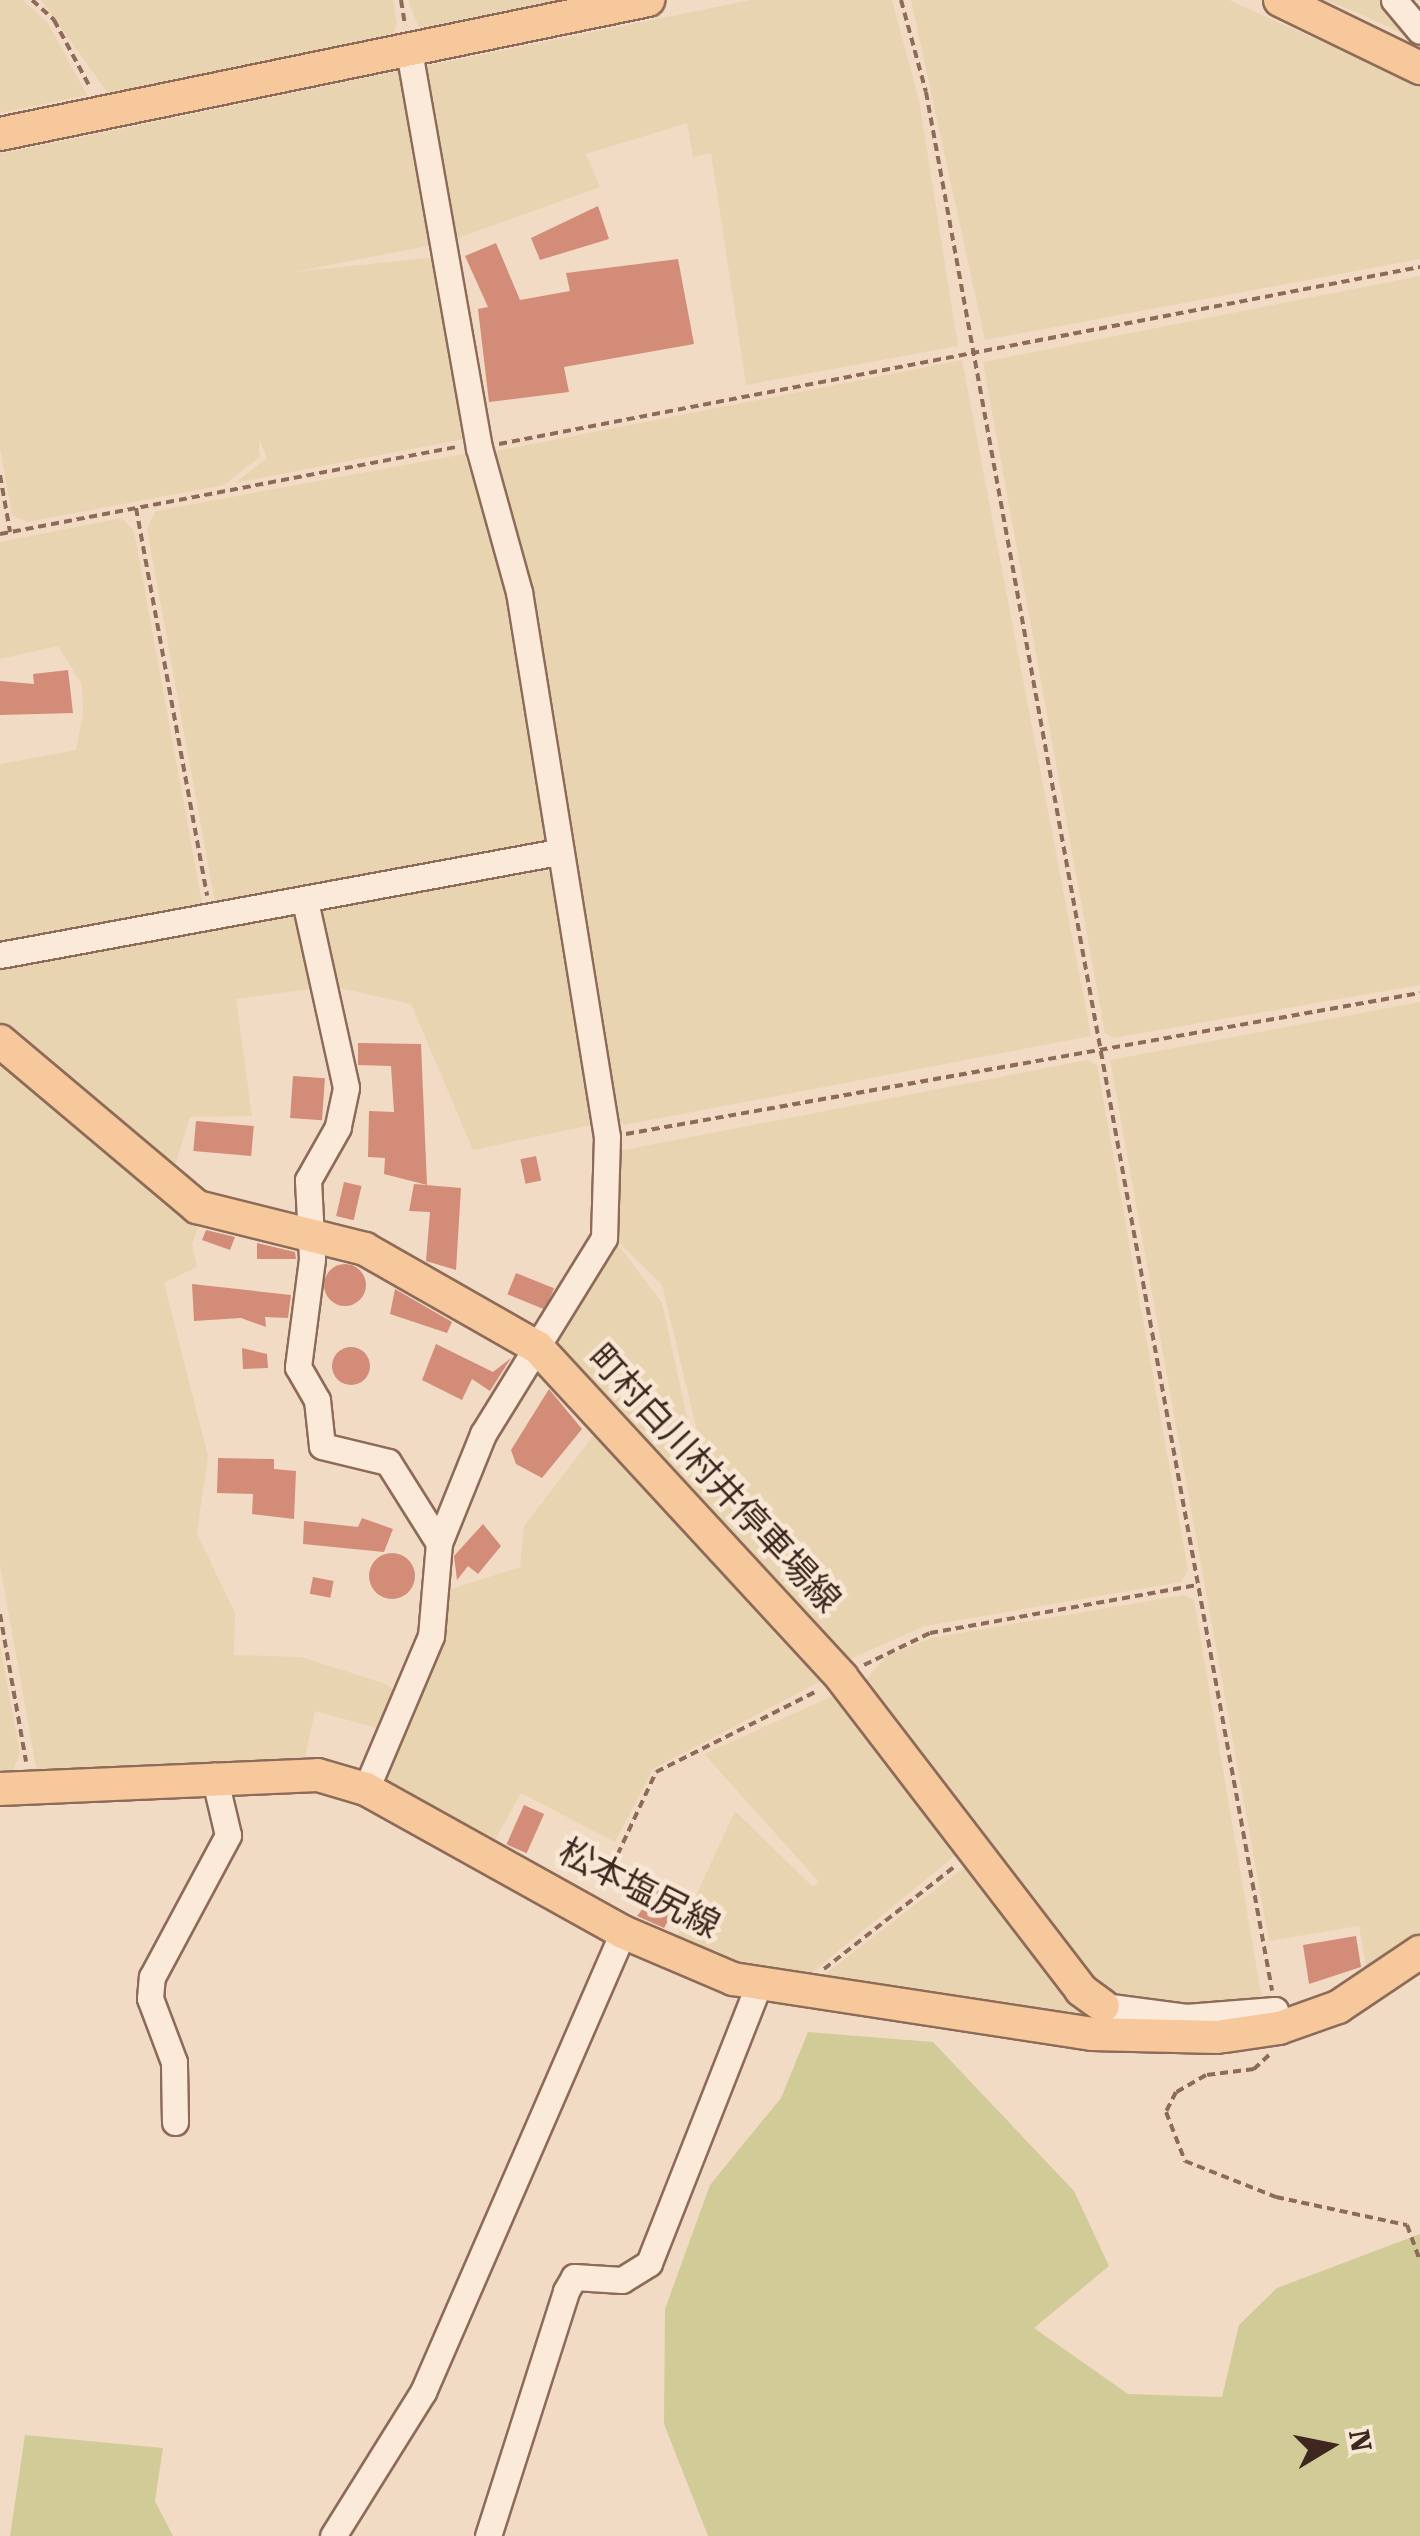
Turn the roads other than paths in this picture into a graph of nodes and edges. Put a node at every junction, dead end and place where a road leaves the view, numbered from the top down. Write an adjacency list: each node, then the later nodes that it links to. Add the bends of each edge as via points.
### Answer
1 (648, 0): 5 (main road)
2 (1280, 0): 6 (main road)
3 (1394, 0): 4 (street)
4 (1420, 31)
5 (409, 50): 7 (main road); 8 (street, via 479,446 519,592)
6 (1420, 68)
7 (0, 134)
8 (558, 852): 9 (street); 13 (street, via 607,1137 604,1238)
9 (304, 901): 10 (street); 12 (street, via 346,1088 338,1127 311,1168)
10 (0, 955)
11 (0, 1042): 12 (main road, 町村白川村井停車場線, via 197,1207)
12 (310, 1228): 13 (main road, 町村白川村井停車場線); 14 (street, via 296,1356 316,1400 322,1446 388,1462)
13 (536, 1347): 14 (street, via 483,1434); 21 (main road, 町村白川村井停車場線, via 842,1678 974,1852)
14 (439, 1543): 17 (street, via 431,1636)
15 (214, 1776): 16 (main road, 松本塩尻線); 17 (main road, 松本塩尻線, via 286,1771); 23 (street, via 228,1835 152,1977 150,1998 174,2062)
16 (15, 1789)
17 (366, 1789): 18 (main road, 松本塩尻線)
18 (624, 1932): 20 (main road, 松本塩尻線); 24 (street, via 423,2392)
19 (1420, 1952): 22 (main road, 松本塩尻線, via 1338,2007)
20 (760, 1984): 22 (main road, 松本塩尻線, via 1128,2037); 25 (street, via 649,2263 622,2280 574,2276 566,2290)
21 (1103, 2006): 22 (street, 町村白川村井停車場線, via 1186,2018)
22 (1277, 2019)
23 (175, 2122)
24 (333, 2536)
25 (488, 2536)

